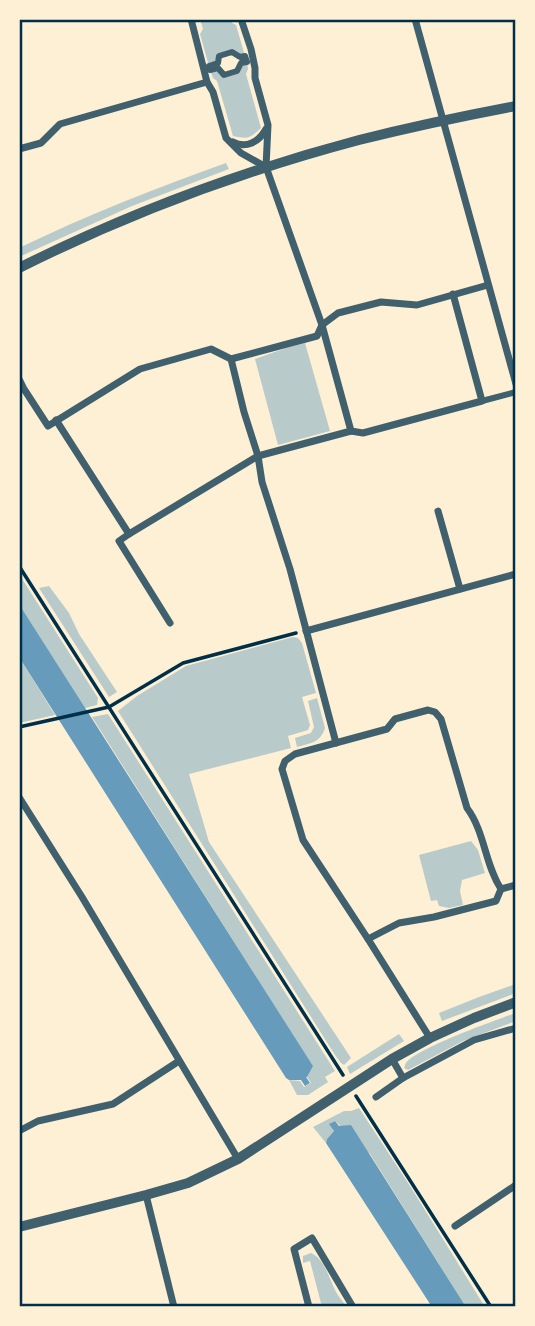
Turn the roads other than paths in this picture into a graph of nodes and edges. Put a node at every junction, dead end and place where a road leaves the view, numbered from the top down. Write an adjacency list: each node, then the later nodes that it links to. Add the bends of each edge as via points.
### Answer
1 (191, 19): 5 (street)
2 (241, 19): 8 (street)
3 (415, 19): 7 (street)
4 (245, 56): 4 (street, via 247,62 237,71 224,75 218,68 210,70 219,56 232,52)
5 (207, 82): 9 (street); 10 (street, via 60,124 41,143)
6 (516, 106): 7 (street)
7 (443, 120): 11 (street); 13 (street)
8 (268, 125): 9 (street, via 261,138 248,145); 11 (street)
9 (226, 138): 11 (street)
10 (19, 149)
11 (266, 167): 12 (street, via 143,212); 15 (street)
12 (19, 268)
13 (488, 285): 14 (street); 18 (street)
14 (453, 294): 15 (street, via 417,305 381,302 338,313); 20 (street)
15 (323, 325): 16 (street, via 317,336); 22 (street)
16 (231, 359): 21 (street, via 211,349 140,369); 23 (street)
17 (19, 379): 21 (street, via 48,426)
18 (516, 384)
19 (516, 393): 20 (street)
20 (482, 401): 22 (street, via 363,433)
21 (56, 421): 25 (street)
22 (351, 431): 23 (street)
23 (258, 456): 25 (street); 29 (street)
24 (439, 511): 27 (street)
25 (129, 534): 28 (street, via 119,541)
26 (516, 574): 27 (street)
27 (460, 589): 29 (street)
28 (170, 623)
29 (306, 631): 30 (street)
30 (336, 743): 33 (street, via 387,729 396,719 435,712 467,808); 34 (street, via 295,754 282,769 303,840)
31 (19, 797): 39 (street)
32 (516, 885): 33 (street)
33 (501, 889): 34 (street, via 496,901 400,923)
34 (368, 939): 37 (street)
35 (516, 1002): 37 (street)
36 (516, 1028): 40 (street, via 474,1041)
37 (430, 1038): 38 (street)
38 (392, 1059): 40 (street); 43 (street)
39 (179, 1061): 42 (street, via 113,1104 38,1121); 43 (street)
40 (403, 1078): 41 (street)
41 (376, 1097)
42 (19, 1131)
43 (238, 1159): 45 (street)
44 (516, 1185): 46 (street)
45 (146, 1195): 47 (street); 48 (street)
46 (455, 1226)
47 (19, 1227)
48 (174, 1307)
49 (309, 1307): 50 (street, via 294,1249 312,1238)
50 (352, 1307)

